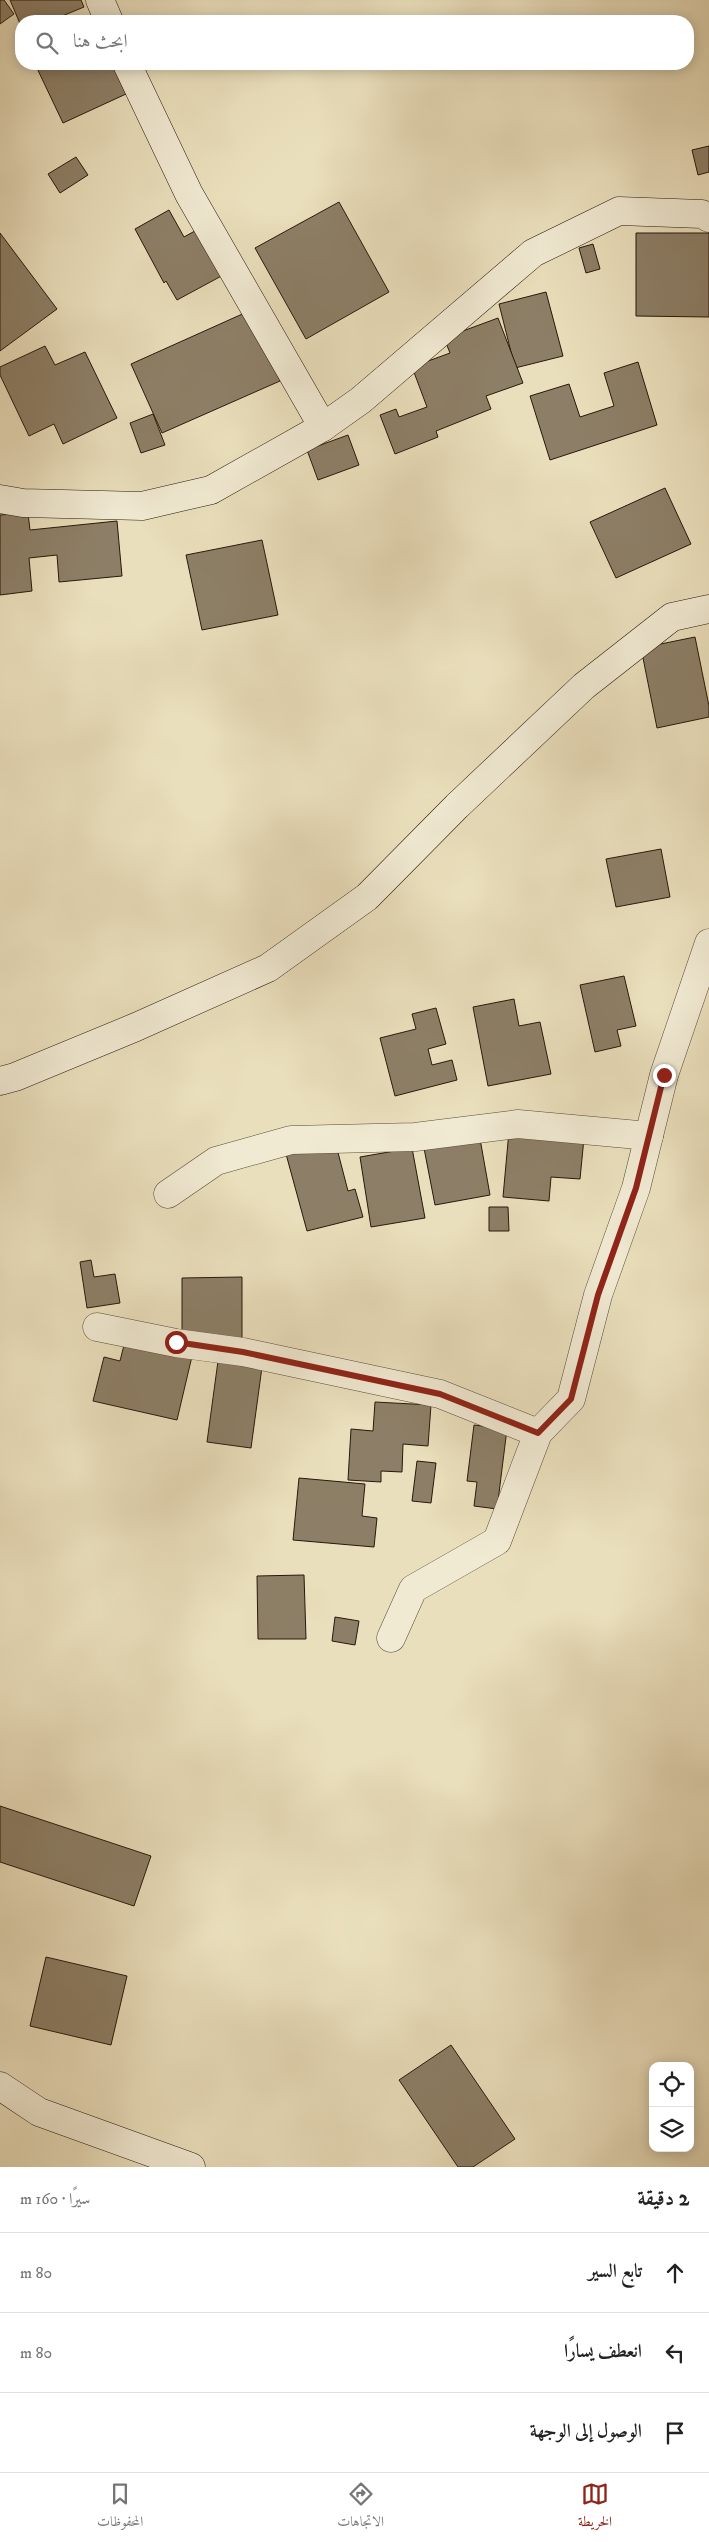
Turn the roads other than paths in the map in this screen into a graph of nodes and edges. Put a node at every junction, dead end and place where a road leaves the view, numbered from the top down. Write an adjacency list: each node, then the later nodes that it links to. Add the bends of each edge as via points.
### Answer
1 (100, 0): 2 (street)
2 (106, 15)
3 (130, 70): 5 (street, via 190,194)
4 (709, 218): 5 (street, via 702,214 619,211 532,253 369,394)
5 (323, 427): 6 (street, via 211,490 142,506 23,503)
6 (0, 499)
7 (709, 609): 9 (street, via 672,617 584,686 457,806 367,897 268,968 136,1027 15,1077)
8 (709, 943): 10 (street, via 664,1075)
9 (0, 1080)
10 (649, 1136): 11 (street, via 518,1124 415,1137 291,1140 216,1161); 13 (street, via 636,1188 598,1295 571,1399)
11 (168, 1194)
12 (97, 1327): 13 (street, via 243,1352 440,1394)
13 (538, 1433): 14 (street, via 497,1541 413,1589)
14 (391, 1638)
15 (0, 2086): 16 (street, via 39,2112)
16 (190, 2167)

